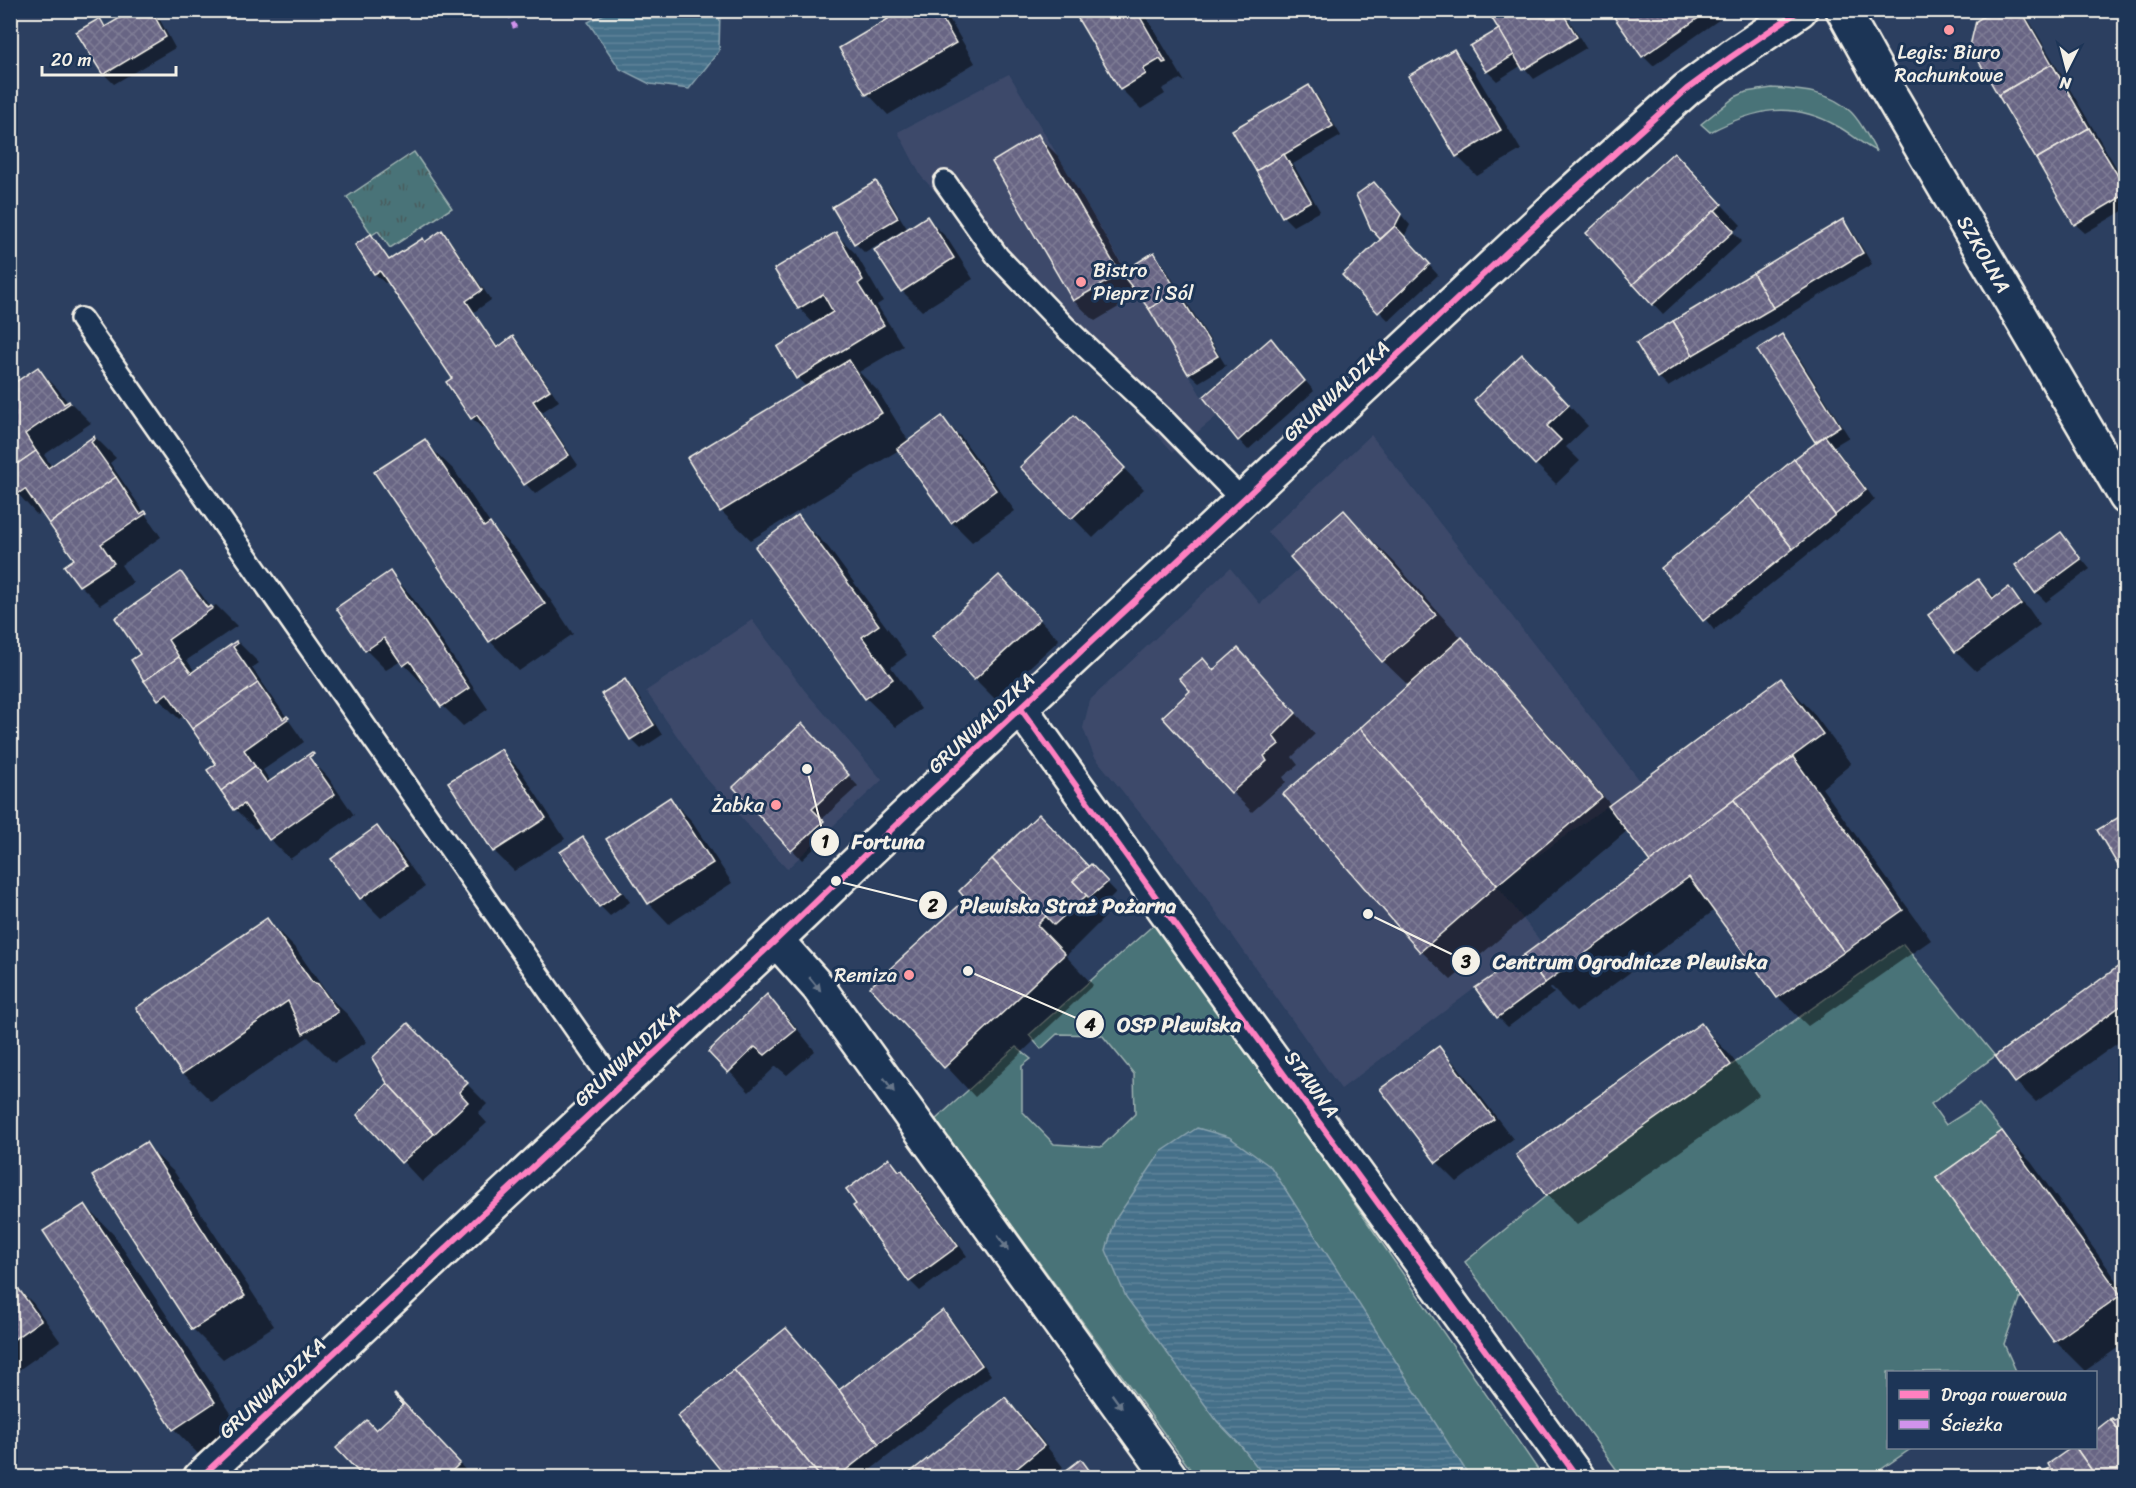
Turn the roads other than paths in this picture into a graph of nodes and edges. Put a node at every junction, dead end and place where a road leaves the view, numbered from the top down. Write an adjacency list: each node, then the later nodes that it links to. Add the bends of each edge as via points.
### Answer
1 (1800, 10): 6 (street, GRUNWALDZKA, via 1661,111)
2 (1843, 10): 5 (street, SZKOLNA)
3 (945, 182): 6 (lane, via 999,257)
4 (81, 319): 9 (lane)
5 (2125, 494)
6 (1243, 501): 7 (street, GRUNWALDZKA)
7 (1021, 709): 8 (street, GRUNWALDZKA); 12 (street, STAWNA)
8 (776, 940): 9 (street, GRUNWALDZKA); 11 (street, one-way to 11, via 830,1004)
9 (618, 1088): 10 (street, GRUNWALDZKA)
10 (200, 1478)
11 (1171, 1478)
12 (1578, 1478)

